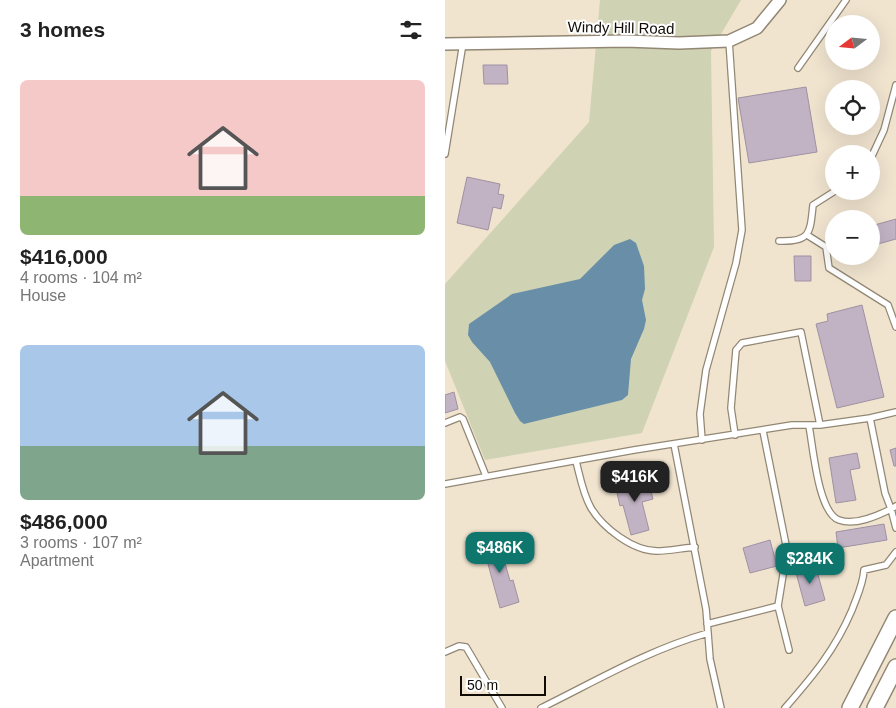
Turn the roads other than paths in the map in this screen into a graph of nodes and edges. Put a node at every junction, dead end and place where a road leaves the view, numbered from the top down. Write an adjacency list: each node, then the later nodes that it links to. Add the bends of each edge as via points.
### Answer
1 (779, 0): 3 (street, Windy Hill Road, via 757,28)
2 (846, 0): 6 (lane)
3 (729, 41): 4 (street, Windy Hill Road); 21 (lane, via 742,230 706,370 700,414)
4 (463, 43): 5 (street, Windy Hill Road); 9 (lane)
5 (445, 44)
6 (798, 68)
7 (896, 84): 8 (lane)
8 (877, 145)
9 (445, 154)
10 (825, 197): 11 (lane, via 813,205)
11 (807, 235): 12 (lane, via 797,241); 13 (lane, via 826,247 829,268 888,305)
12 (779, 241)
13 (896, 327)
14 (896, 412): 15 (lane)
15 (870, 418): 17 (lane); 26 (lane, via 885,493)
16 (445, 423): 24 (lane, via 460,417 463,419)
17 (820, 425): 18 (lane); 20 (lane, via 801,332 742,343 736,350 731,408)
18 (809, 426): 19 (lane); 26 (lane, via 823,501 832,516 837,520 855,521 871,518)
19 (763, 431): 20 (lane); 30 (lane, via 787,550)
20 (735, 435): 21 (lane)
21 (702, 440): 22 (lane)
22 (674, 444): 23 (lane); 28 (lane)
23 (576, 461): 24 (lane); 28 (lane, via 592,510 627,543 655,551)
24 (486, 476): 25 (lane)
25 (445, 484)
26 (894, 507): 27 (lane)
27 (896, 528)
28 (695, 547): 32 (lane)
29 (896, 552): 40 (lane, via 886,565 864,570 863,584 840,636 815,674)
30 (778, 606): 32 (lane); 34 (lane)
31 (896, 618): 41 (street)
32 (707, 624): 33 (lane)
33 (708, 633): 38 (lane, via 643,656); 39 (lane)
34 (789, 650)
35 (445, 652): 37 (lane, via 459,646 466,647)
36 (896, 667): 42 (street)
37 (502, 708)
38 (541, 708)
39 (721, 708)
40 (785, 708)
41 (850, 708)
42 (875, 708)

